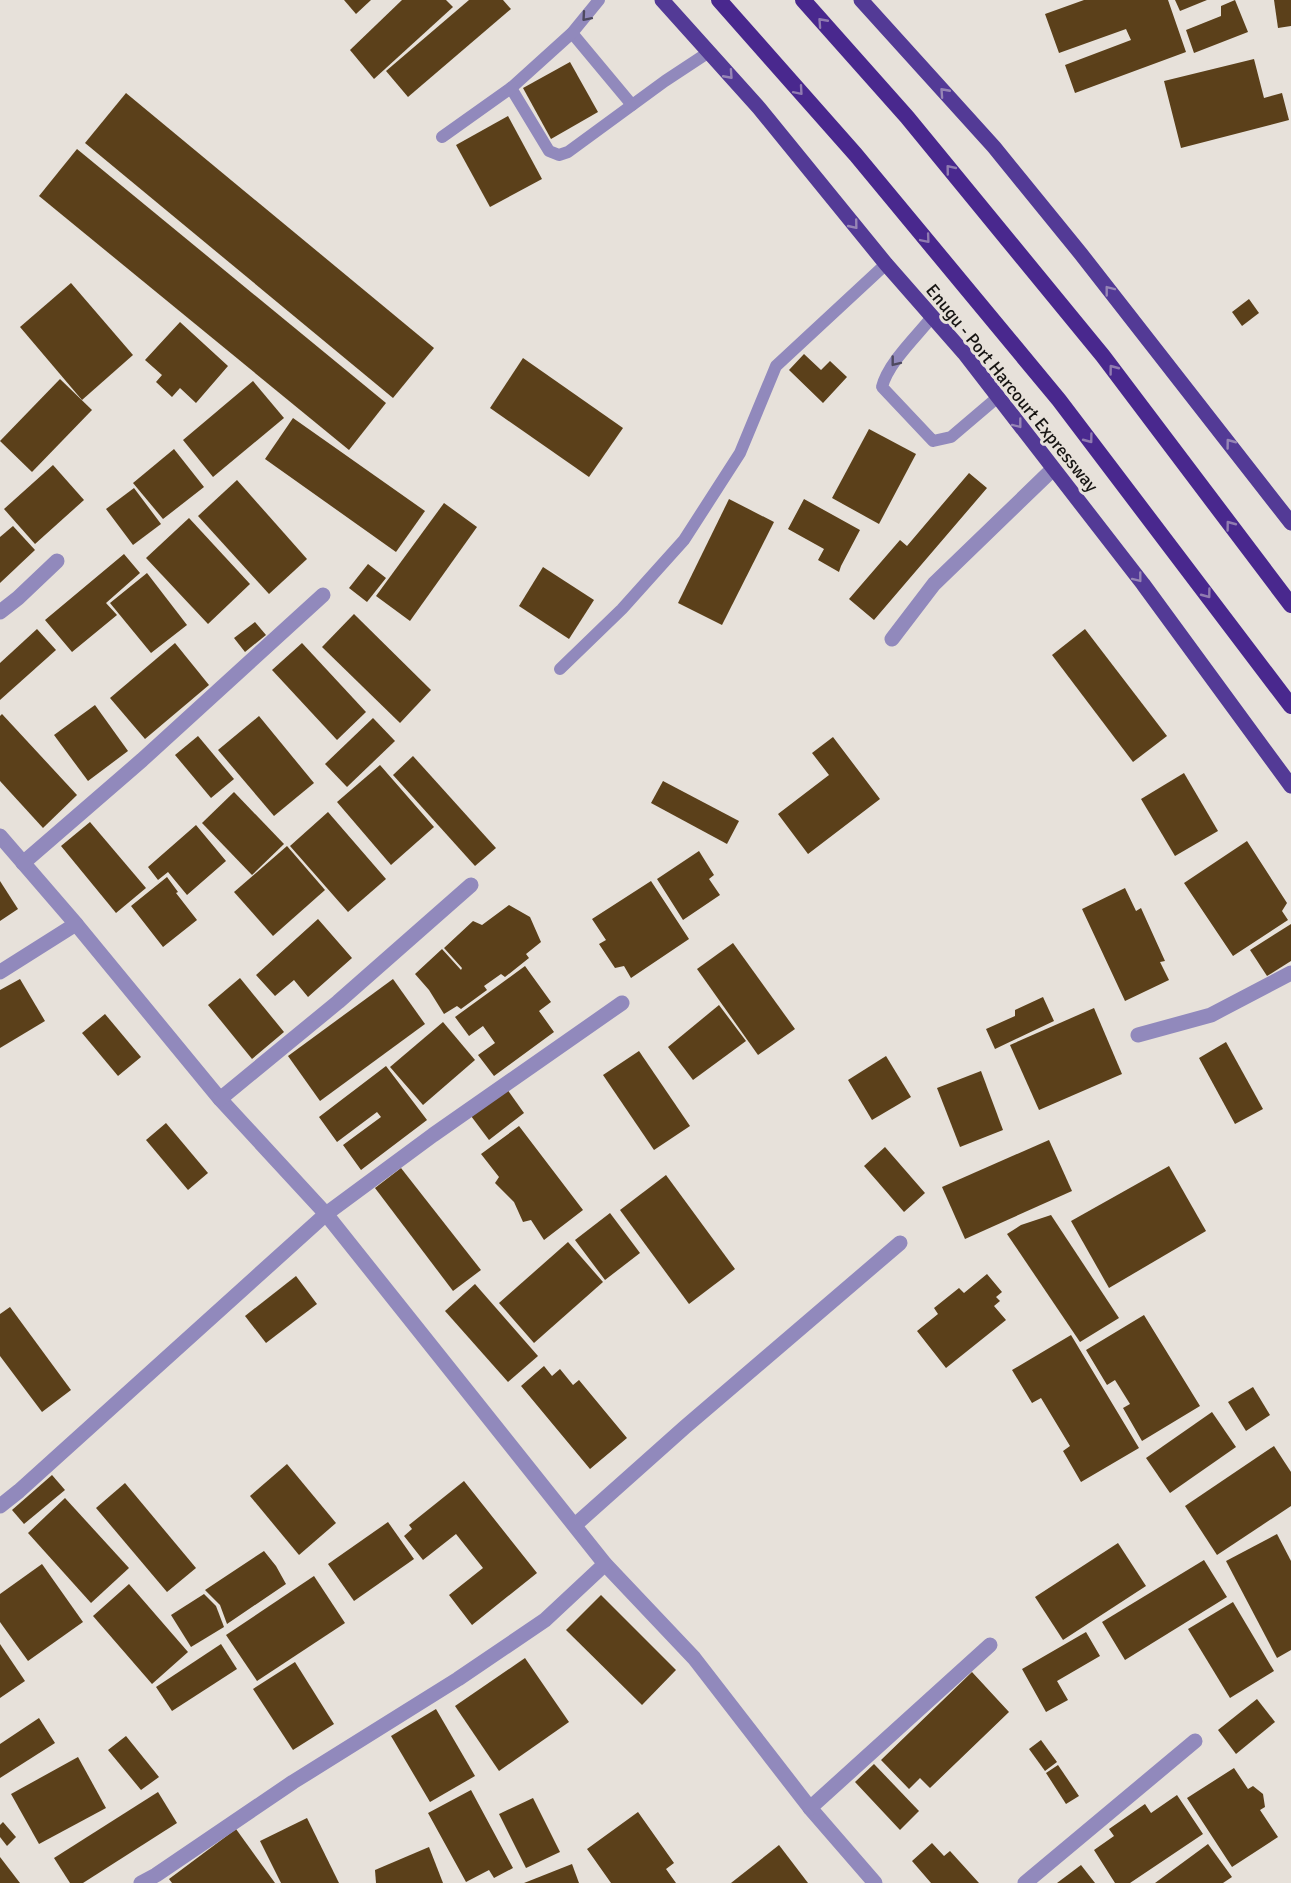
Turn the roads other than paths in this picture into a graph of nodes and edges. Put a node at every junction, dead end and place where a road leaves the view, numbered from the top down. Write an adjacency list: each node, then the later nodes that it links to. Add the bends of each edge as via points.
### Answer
1 (599, 0): 6 (lane, one-way to 6)
2 (662, 0): 7 (main road, Enugu - Port Harcourt Expressway)
3 (719, 0): 22 (highway, Enugu - Port Harcourt Expressway, one-way to 22, via 856,155 1059,400)
4 (803, 0): 18 (highway, one-way to 4, via 1103,356 907,117)
5 (861, 0): 15 (main road, one-way to 5, via 994,147)
6 (572, 33): 8 (lane); 9 (lane)
7 (709, 52): 9 (lane); 11 (main road, Enugu - Port Harcourt Expressway, one-way to 11)
8 (511, 88): 9 (lane, via 549,151 559,154 568,152); 10 (lane)
9 (632, 105)
10 (442, 137)
11 (886, 264): 12 (main road, Enugu - Port Harcourt Expressway); 21 (lane, via 776,366 740,453 684,540 622,609)
12 (932, 317): 13 (main road, Enugu - Port Harcourt Expressway); 13 (lane, one-way to 13, via 891,367 882,387 933,441 951,437)
13 (998, 397): 14 (main road, Enugu - Port Harcourt Expressway, one-way to 14)
14 (1053, 469): 20 (street, via 934,584); 23 (main road, Enugu - Port Harcourt Expressway, one-way to 23)
15 (1291, 523)
16 (57, 561): 19 (street)
17 (324, 595): 25 (street)
18 (1291, 605)
19 (0, 612)
20 (892, 639)
21 (560, 669)
22 (1291, 706)
23 (1291, 786)
24 (0, 836): 25 (street)
25 (23, 863): 27 (street)
26 (471, 885): 32 (street)
27 (76, 924): 28 (street); 32 (street)
28 (0, 972)
29 (1291, 973): 31 (street, via 1211,1015)
30 (622, 1003): 33 (street)
31 (1138, 1035)
32 (220, 1099): 33 (street)
33 (326, 1214): 35 (street); 36 (street)
34 (900, 1243): 36 (street)
35 (0, 1506)
36 (575, 1525): 37 (street)
37 (605, 1564): 40 (street, via 694,1658); 41 (street, via 545,1620 458,1680 293,1782)
38 (990, 1644): 40 (street)
39 (1195, 1741): 44 (street)
40 (810, 1808): 43 (street)
41 (159, 1879): 42 (street)
42 (141, 1883)
43 (875, 1883)
44 (1025, 1883)

